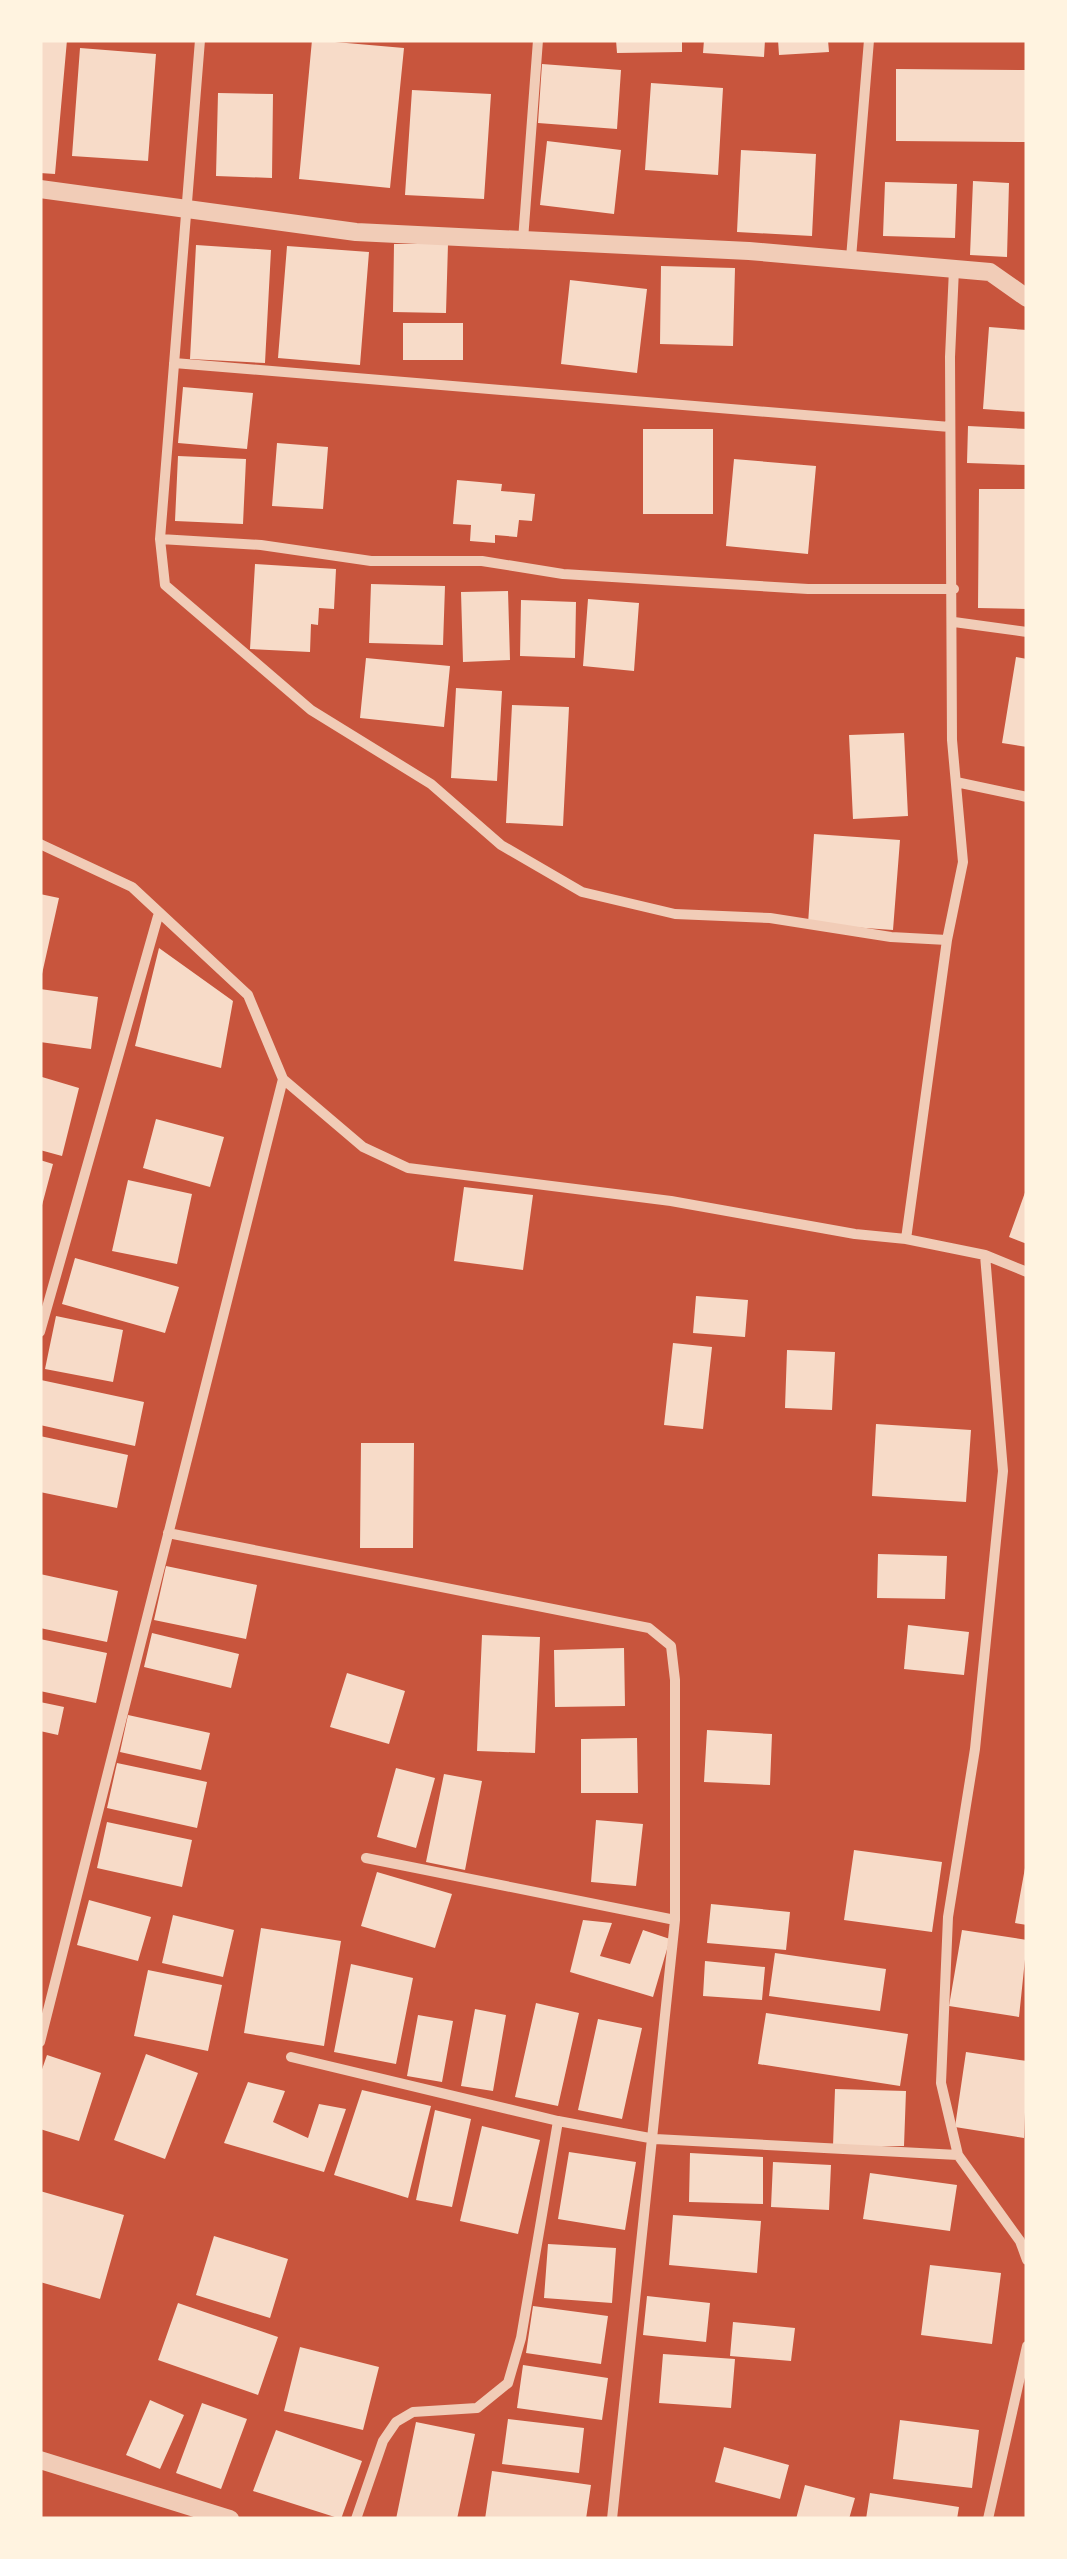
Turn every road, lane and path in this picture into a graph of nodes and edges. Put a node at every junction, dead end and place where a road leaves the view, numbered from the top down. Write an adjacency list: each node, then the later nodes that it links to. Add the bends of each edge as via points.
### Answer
1 (200, 40): 5 (street)
2 (538, 40): 6 (street)
3 (869, 40): 7 (street)
4 (40, 189): 5 (street)
5 (187, 207): 6 (street, via 356,232); 10 (street)
6 (522, 240): 7 (street)
7 (850, 258): 8 (street)
8 (954, 269): 9 (street, via 990,272); 11 (street)
9 (1027, 298)
10 (174, 362): 11 (street); 12 (street)
11 (950, 427): 13 (street)
12 (160, 539): 13 (street, via 564,574 808,588); 20 (street, via 165,585 311,710 431,784 501,846 582,892 674,914 770,918)
13 (954, 588): 14 (street)
14 (954, 622): 15 (street); 16 (street)
15 (1027, 632)
16 (956, 782): 17 (street); 20 (street, via 963,862)
17 (1027, 797)
18 (40, 844): 19 (street, via 132,887)
19 (158, 916): 21 (street, via 248,995); 25 (street)
20 (947, 940): 22 (street)
21 (282, 1079): 22 (street, via 363,1147 408,1168 671,1200); 26 (street)
22 (906, 1239): 23 (street)
23 (985, 1255): 24 (street); 33 (street, via 1003,1470 975,1750 948,1917 940,2083)
24 (1027, 1272)
25 (40, 1332)
26 (168, 1533): 28 (street, via 650,1628 671,1646 675,1680); 29 (street)
27 (366, 1858): 28 (street)
28 (675, 1920): 32 (street)
29 (40, 2042)
30 (291, 2057): 31 (street)
31 (558, 2122): 32 (street); 38 (street, via 508,2384 477,2408 414,2412 396,2422)
32 (655, 2139): 33 (street); 39 (street)
33 (958, 2155): 34 (street)
34 (1027, 2260)
35 (1027, 2346): 40 (street)
36 (40, 2460): 37 (street)
37 (230, 2519)
38 (356, 2519)
39 (612, 2519)
40 (988, 2519)

